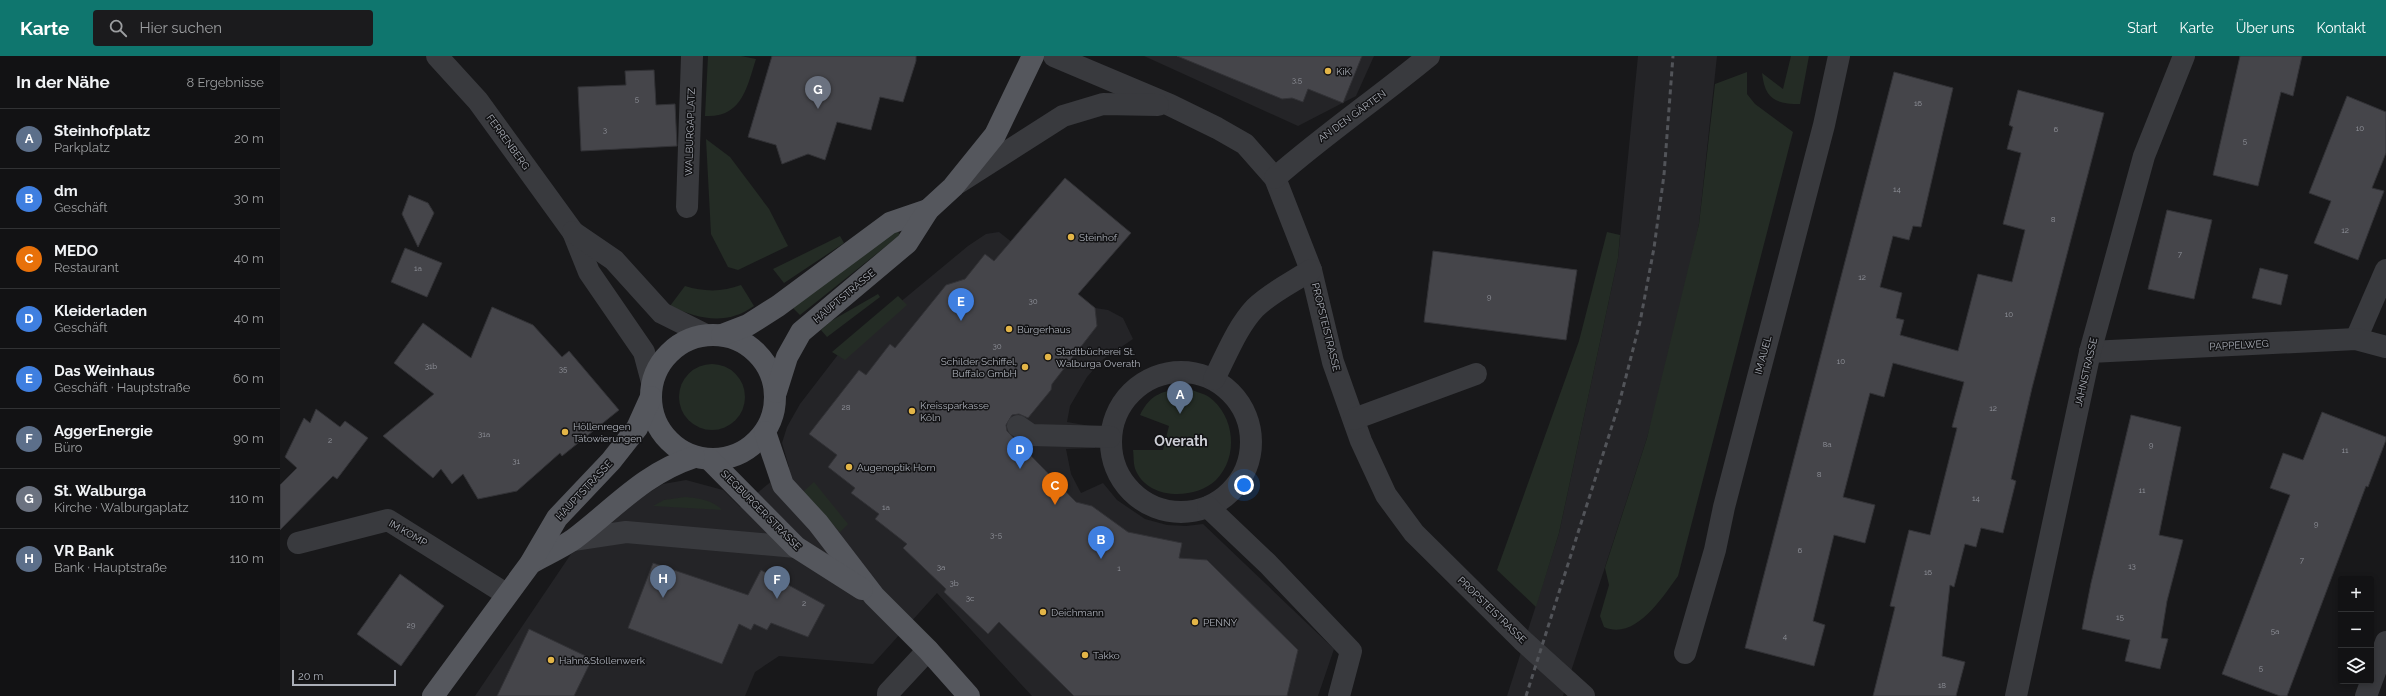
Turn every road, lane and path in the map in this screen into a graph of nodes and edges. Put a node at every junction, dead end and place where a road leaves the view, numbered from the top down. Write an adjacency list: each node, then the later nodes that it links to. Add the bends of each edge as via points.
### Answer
1 (437, 56): 13 (street, FERRENBERG, via 478,101)
2 (692, 56): 11 (street, WALBURGAPLATZ)
3 (1033, 56): 10 (main road, HAUPTSTRASSE, via 995,135)
4 (1054, 56): 8 (street, PROPSTEISTRASSE)
5 (1429, 56): 9 (street, AN DEN GÄRTEN, via 1312,146)
6 (1839, 56): 38 (street, IM AUEL, via 1824,125 1715,550)
7 (2184, 56): 19 (street, JAHNSTRASSE, via 2144,156)
8 (1170, 105): 9 (street, PROPSTEISTRASSE, via 1245,144); 10 (street, via 1103,104 1063,116)
9 (1275, 178): 14 (street, PROPSTEISTRASSE)
10 (953, 187): 12 (main road, HAUPTSTRASSE)
11 (688, 207)
12 (928, 210): 16 (main road, HAUPTSTRASSE, via 890,223 778,306 748,325); 23 (main road, HAUPTSTRASSE, via 907,244 801,332 787,357)
13 (573, 232): 16 (street, FERRENBERG, via 614,260 662,312); 22 (street, FERRENBERG, via 589,272 644,352)
14 (1311, 270): 21 (street, via 1272,294 1255,309 1236,337); 24 (street, PROPSTEISTRASSE, via 1333,362)
15 (2386, 270): 17 (street)
16 (714, 335): 22 (main road, via 688,340 672,350 660,365); 23 (main road, via 742,341 759,354 770,372)
17 (2356, 339): 18 (street, PAPPELWEG); 19 (street, PAPPELWEG)
18 (2386, 347)
19 (2090, 352): 44 (street, JAHNSTRASSE)
20 (1476, 374): 24 (street)
21 (1214, 380): 27 (street, via 1190,372 1171,372 1152,377 1136,387 1123,401 1114,418); 29 (street, via 1232,393 1245,412 1251,433 1250,456 1242,477 1227,495)
22 (652, 389): 28 (main road, via 656,423 672,444); 33 (main road, HAUPTSTRASSE, via 637,428 611,461 557,518)
23 (776, 392): 26 (main road, via 774,413)
24 (1354, 419): 43 (street, PROPSTEISTRASSE, via 1361,441 1386,495 1414,533 1522,640)
25 (1018, 426): 27 (street, via 1031,435)
26 (765, 432): 28 (main road, via 750,448 731,458); 35 (main road, SIEGBURGER STRASSE, via 783,485 818,523)
27 (1110, 437): 29 (street, via 1114,464 1119,477 1132,493 1148,505 1168,511 1188,512)
28 (702, 459): 30 (main road, HAUPTSTRASSE, via 671,465 635,488); 32 (main road, SIEGBURGER STRASSE)
29 (1208, 507): 42 (street, via 1268,564 1350,650)
30 (573, 540): 32 (street, via 626,532); 33 (main road, HAUPTSTRASSE)
31 (298, 543): 34 (street, IM KOMP, via 388,520)
32 (796, 547): 35 (main road, SIEGBURGER STRASSE)
33 (530, 564): 34 (main road, HAUPTSTRASSE)
34 (506, 594): 39 (main road, HAUPTSTRASSE)
35 (874, 596): 37 (main road, SIEGBURGER STRASSE)
36 (2386, 642): 45 (street)
37 (928, 650): 40 (street); 41 (main road, SIEGBURGER STRASSE)
38 (1685, 653)
39 (433, 696)
40 (888, 696)
41 (969, 696)
42 (1339, 696)
43 (1584, 696)
44 (2016, 696)
45 (2366, 696)

